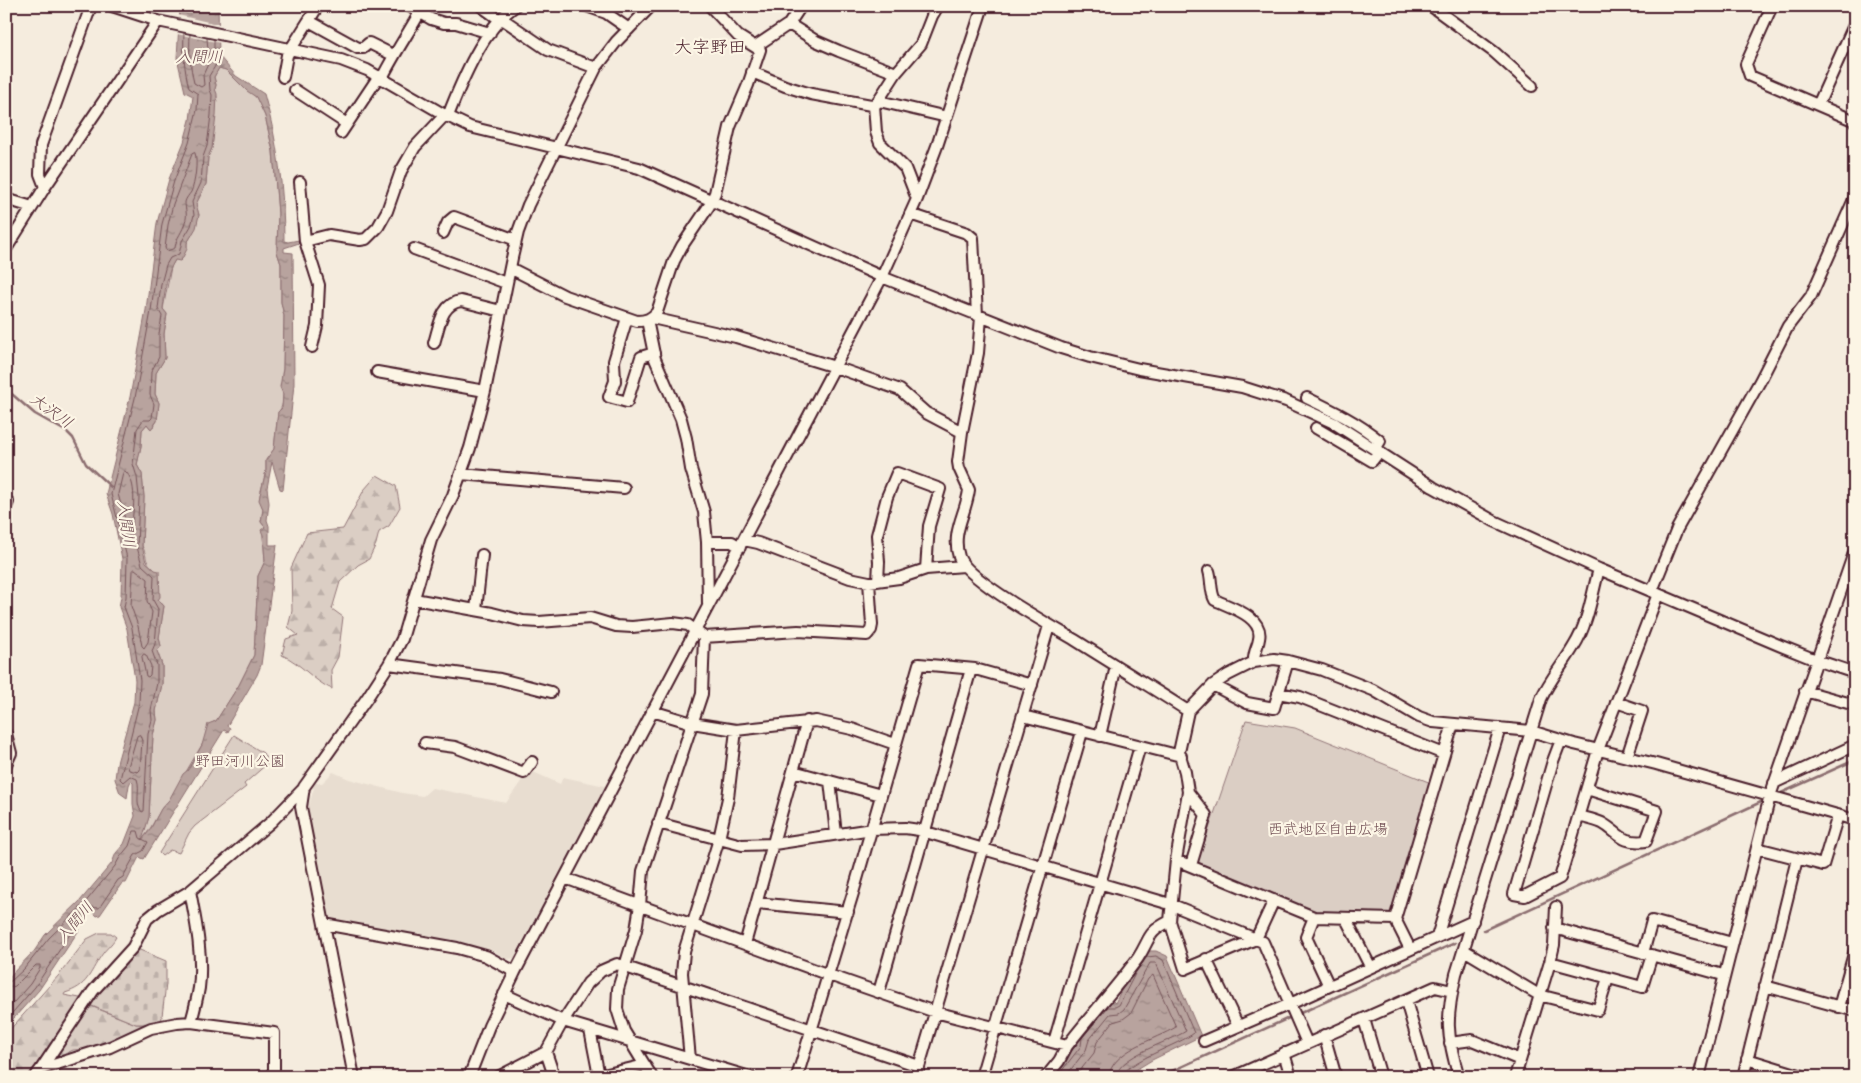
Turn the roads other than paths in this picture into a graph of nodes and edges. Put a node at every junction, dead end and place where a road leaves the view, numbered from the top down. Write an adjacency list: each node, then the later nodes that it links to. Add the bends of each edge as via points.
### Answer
1 (91, 6): 40 (street, via 41,145 40,174)
2 (112, 6): 18 (street)
3 (408, 6): 15 (street)
4 (481, 6): 16 (street)
5 (515, 6): 16 (street)
6 (586, 6): 21 (street, via 606,13)
7 (651, 6): 21 (street)
8 (710, 6): 23 (street, via 738,36)
9 (802, 6): 20 (street)
10 (938, 6): 28 (street, via 921,44)
11 (983, 6): 36 (street)
12 (1431, 6): 31 (street, via 1494,52)
13 (1772, 6): 34 (street, via 1746,64 1750,76)
14 (320, 7): 17 (street)
15 (419, 14): 22 (street); 25 (street)
16 (500, 18): 22 (street); 26 (street, via 548,50)
17 (309, 21): 24 (street); 25 (street, via 358,48 369,43)
18 (163, 22): 24 (street); 40 (street)
19 (1855, 23): 34 (street)
20 (789, 24): 23 (street); 28 (street, via 816,41)
21 (629, 29): 26 (street)
22 (490, 33): 35 (street, via 462,79)
23 (756, 46): 27 (street, via 760,50)
24 (289, 48): 29 (street); 30 (street, via 342,60)
25 (393, 56): 30 (street)
26 (596, 68): 38 (street)
27 (752, 72): 33 (street, via 811,94); 44 (street, via 730,127)
28 (896, 73): 33 (street)
29 (283, 77)
30 (381, 77): 32 (street, via 344,129); 35 (street)
31 (1532, 86)
32 (295, 90)
33 (877, 103): 36 (street); 42 (street, via 876,132 880,143 905,168)
34 (1818, 105): 37 (street)
35 (446, 115): 38 (street, via 486,132); 49 (street, via 414,147 387,210 378,227 366,238 329,235)
36 (947, 117): 42 (street)
37 (1855, 121)
38 (556, 147): 44 (street, via 640,168); 48 (street, via 528,205)
39 (300, 182): 49 (street)
40 (45, 187): 45 (street)
41 (1855, 197): 82 (street, via 1811,296 1788,326 1677,529)
42 (917, 198): 46 (street)
43 (6, 199): 45 (street)
44 (713, 200): 53 (street); 58 (street, via 682,246 660,306)
45 (32, 207): 50 (street)
46 (910, 214): 53 (street); 56 (street, via 967,233 973,238)
47 (443, 233): 48 (street, via 454,217)
48 (516, 240): 52 (street)
49 (306, 242): 60 (street, via 319,285 317,326)
50 (6, 249)
51 (414, 249): 54 (street)
52 (510, 268): 54 (street); 57 (street, via 565,296)
53 (882, 277): 56 (street); 62 (street)
54 (506, 283): 55 (street)
55 (501, 311): 59 (street, via 455,302 444,313); 64 (street)
56 (979, 316): 67 (street, via 978,353); 68 (street, via 1090,357 1263,392 1320,416)
57 (627, 318): 58 (street, via 638,321); 61 (street, via 614,360 615,381 610,397 627,402 641,357)
58 (650, 319): 61 (street); 62 (street, via 736,338)
59 (434, 343)
60 (312, 347)
61 (654, 353): 73 (street, via 681,419 704,512)
62 (835, 367): 67 (street, via 900,390 926,413); 74 (street)
63 (377, 372): 64 (street)
64 (486, 391): 69 (street)
65 (1307, 398): 68 (street, via 1374,436 1380,441)
66 (1316, 428): 68 (street, via 1372,461)
67 (962, 432): 77 (street, via 958,462 969,490 956,539)
68 (1377, 451): 79 (street, via 1494,521)
69 (461, 474): 70 (street); 83 (street, via 431,540)
70 (624, 488)
71 (6, 501): 72 (street)
72 (6, 507)
73 (707, 542): 74 (street); 84 (street)
74 (742, 543): 81 (street, via 758,543 850,578); 84 (street)
75 (1855, 550): 89 (street)
76 (482, 555): 85 (street)
77 (964, 566): 78 (street); 86 (street)
78 (926, 569): 81 (street); 81 (street, via 929,526 940,489 897,473 877,535 879,562)
79 (1599, 569): 82 (street); 111 (street, via 1581,634 1547,686)
80 (1209, 571): 91 (street, via 1215,600 1241,612 1260,629)
81 (873, 582): 88 (street, via 872,625 868,635 798,632)
82 (1655, 592): 89 (street); 101 (street)
83 (414, 599): 85 (street); 92 (street, via 402,639)
84 (708, 605): 87 (street)
85 (476, 610): 87 (street, via 531,621 590,618 616,626 673,623)
86 (1049, 626): 93 (street); 96 (street)
87 (695, 629): 88 (street); 103 (street)
88 (704, 637): 107 (street, via 702,694)
89 (1816, 660): 95 (street); 98 (street)
90 (1288, 661): 91 (street); 100 (street); 108 (street, via 1345,678 1419,717)
91 (1254, 662): 97 (street)
92 (390, 664): 99 (street, via 500,679); 129 (street)
93 (1116, 666): 104 (street); 114 (street)
94 (970, 669): 96 (street); 117 (street, via 919,664); 139 (street)
95 (1855, 673)
96 (1032, 685): 105 (street)
97 (1213, 685): 100 (street, via 1246,703 1274,708); 104 (street)
98 (1805, 691): 102 (street); 128 (street)
99 (550, 692)
100 (1278, 693): 121 (street, via 1300,697)
101 (1616, 702): 120 (street); 123 (street, via 1642,711)
102 (1855, 704)
103 (652, 711): 107 (street); 149 (street)
104 (1188, 711): 122 (street, via 1179,752)
105 (1023, 716): 112 (street); 144 (street)
106 (807, 721): 110 (street); 117 (street, via 836,724); 126 (street)
107 (692, 723): 110 (street); 137 (street)
108 (1453, 724): 109 (street); 121 (street)
109 (1500, 728): 111 (street); 166 (street)
110 (736, 730): 141 (street, via 728,798)
111 (1531, 731): 115 (street); 162 (street)
112 (1082, 732): 114 (street); 148 (street)
113 (6, 734): 125 (street, via 11,753)
114 (1100, 736): 119 (street)
115 (1561, 740): 120 (street); 135 (street, via 1514,894 1525,896 1560,878)
116 (425, 744): 124 (street, via 455,747 524,773)
117 (896, 744): 132 (street)
118 (1855, 744): 128 (street)
119 (1140, 746): 122 (street); 150 (street)
120 (1598, 750): 123 (street); 130 (street)
121 (1444, 754): 160 (street)
122 (1181, 756): 131 (street)
123 (1627, 757): 133 (street)
124 (532, 762)
125 (6, 764)
126 (793, 771): 127 (street); 142 (street)
127 (830, 781): 132 (street); 140 (street)
128 (1774, 783): 133 (street)
129 (304, 787): 151 (street, via 271,822); 163 (street, via 301,807)
130 (1587, 789): 135 (street); 135 (street, via 1657,811 1646,841 1636,842 1620,837 1603,823)
131 (1188, 792): 146 (street); 147 (street, via 1206,815)
132 (881, 795): 138 (street)
133 (1770, 796): 134 (street); 143 (street)
134 (1838, 815): 136 (street); 145 (street, via 1823,865)
135 (1579, 816)
136 (1855, 820)
137 (658, 823): 141 (street); 155 (street, via 643,871)
138 (872, 829): 139 (street); 140 (street); 157 (street)
139 (924, 831): 144 (street); 186 (street)
140 (836, 834): 142 (street)
141 (719, 838): 142 (street, via 742,845); 164 (street)
142 (774, 844): 153 (street)
143 (1756, 848): 145 (street); 168 (street)
144 (983, 849): 148 (street); 193 (street)
145 (1797, 859): 184 (street)
146 (1176, 860): 147 (street); 154 (street)
147 (1191, 865): 152 (street)
148 (1043, 867): 150 (street); 198 (street)
149 (565, 878): 155 (street); 178 (street)
150 (1101, 884): 154 (street); 204 (street)
151 (190, 891): 195 (street, via 199,964 199,988); 215 (street, via 147,919 133,947 93,991)
152 (1274, 900): 158 (street); 167 (street)
153 (757, 904): 157 (street); 169 (street)
154 (1170, 904): 161 (street); 167 (street)
155 (640, 905): 164 (street); 176 (street)
156 (1556, 907): 165 (street)
157 (848, 912): 179 (street)
158 (1314, 917): 159 (street); 183 (street, via 1306,938)
159 (1346, 919): 160 (street); 177 (street)
160 (1394, 919): 170 (street)
161 (1170, 920): 174 (street, via 1185,969); 207 (street, via 1150,934 1139,956)
162 (1473, 921): 166 (street); 171 (street)
163 (324, 924): 178 (street, via 456,948 486,956); 219 (street)
164 (692, 924): 169 (street); 182 (street, via 684,952)
165 (1554, 928): 173 (street); 175 (street)
166 (1437, 937): 170 (street)
167 (1256, 939): 174 (street); 190 (street, via 1263,942)
168 (1732, 943): 173 (street, via 1652,921); 180 (street)
169 (745, 944): 179 (street)
170 (1410, 948): 177 (street)
171 (1464, 950): 185 (street); 188 (street)
172 (1855, 950): 191 (street)
173 (1648, 954): 180 (street); 181 (street, via 1642,987)
174 (1206, 959): 197 (street)
175 (1550, 962): 181 (street); 188 (street)
176 (625, 966): 182 (street); 196 (street, via 617,964 601,971 584,989); 203 (street, via 619,981 617,1009)
177 (1370, 966): 183 (street)
178 (515, 972): 187 (street)
179 (829, 975): 186 (street); 200 (street)
180 (1723, 975): 235 (street)
181 (1608, 978): 188 (street, via 1598,1010)
182 (682, 986): 200 (street); 210 (street)
183 (1329, 986): 190 (street)
184 (1765, 986): 191 (street); 211 (street)
185 (1452, 991): 189 (street, via 1435,987); 206 (street, via 1448,1014)
186 (879, 992): 193 (street)
187 (504, 994): 196 (street); 220 (street)
188 (1539, 995): 212 (street)
189 (1406, 1001): 194 (street); 232 (street)
190 (1290, 1007): 197 (street); 205 (street)
191 (1839, 1007): 192 (street)
192 (1855, 1011)
193 (935, 1012): 198 (street); 214 (street)
194 (1364, 1019): 201 (street); 231 (street)
195 (191, 1022): 215 (street, via 151,1028); 218 (street, via 274,1033)
196 (563, 1022): 199 (street); 208 (street)
197 (1238, 1026): 202 (street)
198 (996, 1027): 204 (street); 226 (street)
199 (590, 1030): 203 (street); 213 (street, via 598,1071 603,1075)
200 (811, 1030): 214 (street); 224 (street)
201 (1324, 1035): 205 (street); 230 (street)
202 (1204, 1041)
203 (630, 1042): 210 (street); 213 (street)
204 (1054, 1042): 207 (street)
205 (1307, 1043): 209 (street)
206 (1450, 1043): 212 (street, via 1472,1040); 233 (street)
207 (1067, 1046): 227 (street)
208 (546, 1052): 217 (street); 221 (street)
209 (1284, 1053): 216 (street); 229 (street)
210 (690, 1059): 223 (street)
211 (1747, 1059): 236 (street); 237 (street)
212 (1520, 1060): 234 (street)
213 (645, 1065): 222 (street)
214 (919, 1066): 225 (street)
215 (38, 1073)
216 (1244, 1074): 228 (street)
217 (554, 1076)
218 (274, 1077)
219 (354, 1077)
220 (469, 1077)
221 (498, 1077)
222 (652, 1077)
223 (750, 1077)
224 (797, 1077)
225 (916, 1077)
226 (981, 1077)
227 (1046, 1077)
228 (1233, 1077)
229 (1291, 1077)
230 (1336, 1077)
231 (1381, 1077)
232 (1428, 1077)
233 (1459, 1077)
234 (1515, 1077)
235 (1699, 1077)
236 (1743, 1077)
237 (1806, 1077)

